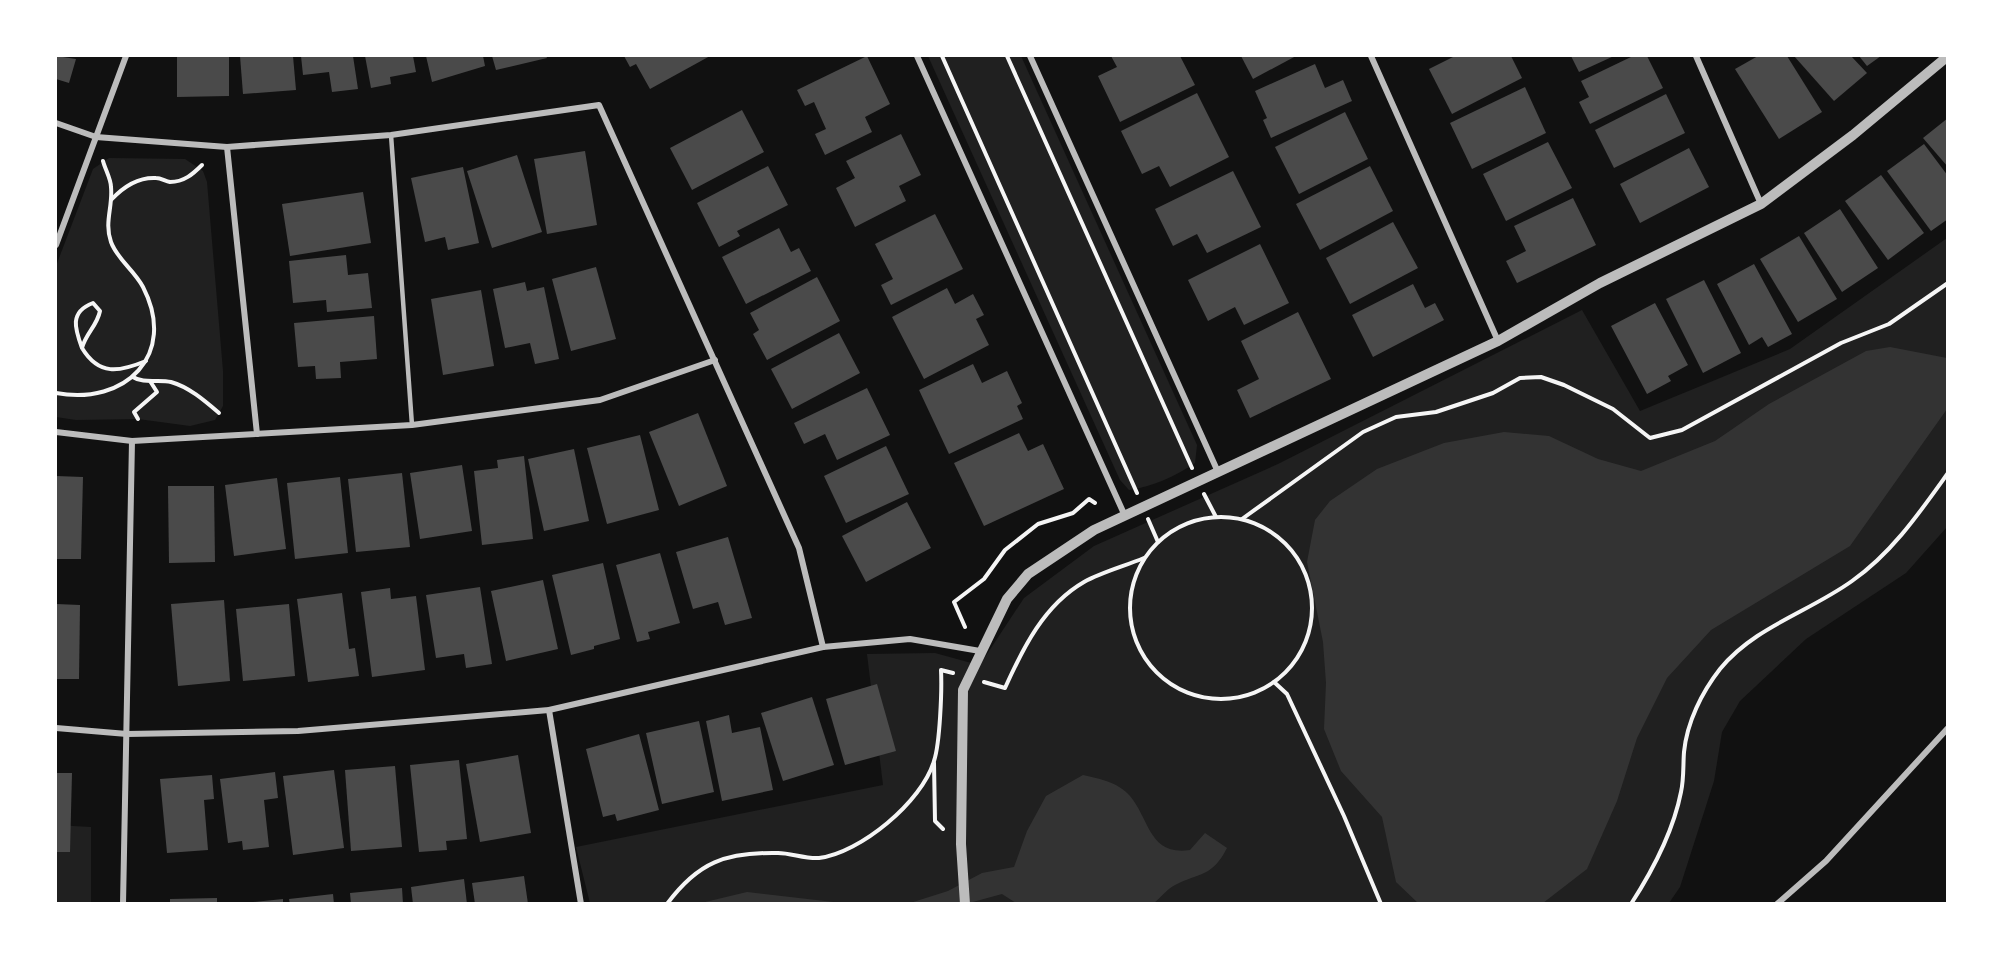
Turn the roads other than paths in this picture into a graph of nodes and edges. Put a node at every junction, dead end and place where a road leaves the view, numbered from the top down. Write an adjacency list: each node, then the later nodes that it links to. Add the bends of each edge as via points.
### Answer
1 (126, 56): 9 (street)
2 (917, 56): 20 (street)
3 (1030, 56): 19 (street)
4 (1371, 56): 13 (street)
5 (1696, 56): 11 (street)
6 (1947, 56): 11 (street, via 1854,135)
7 (56, 123): 9 (street)
8 (391, 135): 10 (street); 14 (street, via 599,105); 15 (lane)
9 (96, 137): 10 (street); 12 (street)
10 (227, 147): 17 (street)
11 (1761, 204): 13 (street, via 1600,283)
12 (56, 245)
13 (1498, 340): 19 (street)
14 (716, 360): 15 (street, via 600,400); 21 (street, via 799,548)
15 (412, 425): 17 (street)
16 (56, 432): 18 (street)
17 (257, 434): 18 (street)
18 (132, 441): 26 (street)
19 (1218, 472): 20 (street)
20 (1125, 516): 22 (street, via 1094,530 1028,574 1006,599)
21 (823, 647): 22 (street, via 910,639); 23 (street)
22 (980, 651): 29 (street, via 963,690 961,844)
23 (549, 710): 26 (street, via 298,731); 28 (street)
24 (56, 728): 26 (street)
25 (1947, 728): 30 (street, via 1826,861)
26 (127, 734): 27 (street)
27 (123, 903)
28 (581, 903)
29 (965, 903)
30 (1777, 903)

